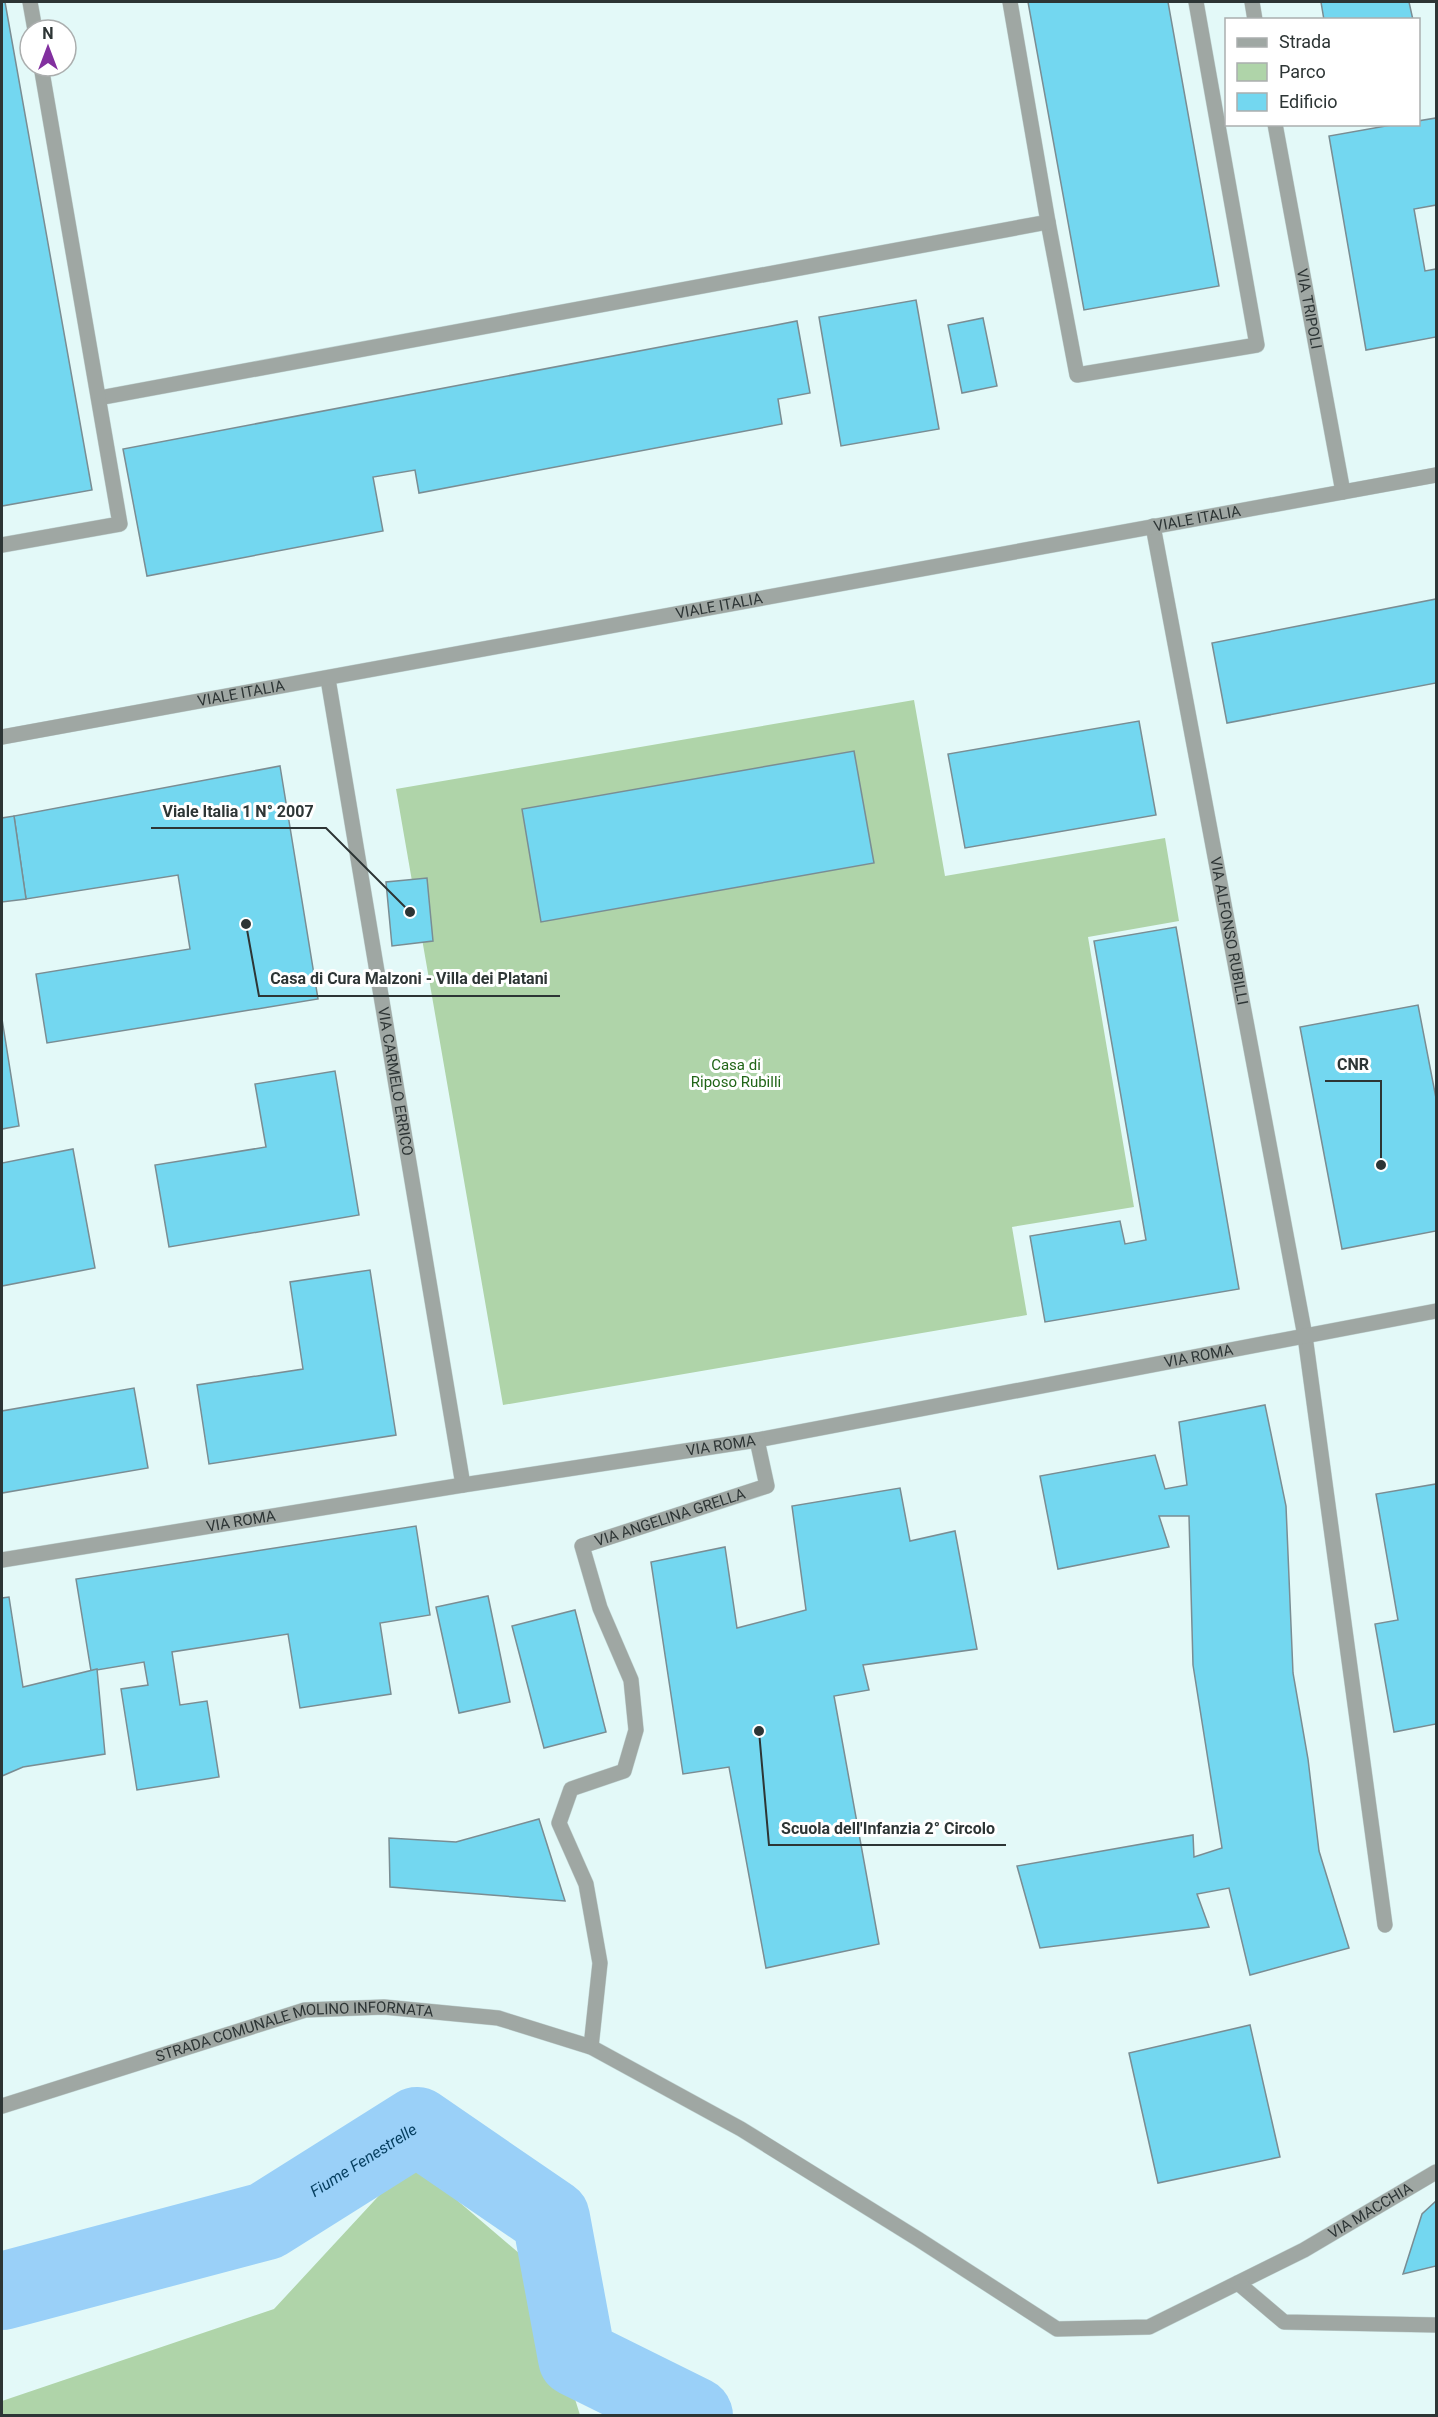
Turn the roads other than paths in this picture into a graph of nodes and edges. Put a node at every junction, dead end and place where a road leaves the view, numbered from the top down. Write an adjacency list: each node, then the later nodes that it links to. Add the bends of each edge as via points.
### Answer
1 (30, 2): 5 (street)
2 (1010, 2): 9 (street)
3 (1196, 2): 9 (street, via 1257,345 1077,375)
4 (1252, 2): 6 (street)
5 (33, 18)
6 (1255, 18)
7 (43, 78): 10 (street)
8 (1275, 126): 12 (street, VIA TRIPOLI)
9 (1048, 222): 10 (street)
10 (99, 398): 14 (street, via 120,524)
11 (1437, 475): 12 (street, VIALE ITALIA)
12 (1343, 492): 13 (street, VIALE ITALIA)
13 (1153, 526): 15 (street, VIALE ITALIA); 18 (street, VIA ALFONSO RUBILLI)
14 (2, 545)
15 (328, 679): 16 (street, VIALE ITALIA); 20 (street, VIA CARMELO ERRICO)
16 (2, 737)
17 (1437, 1311): 18 (street, VIA ROMA)
18 (1305, 1336): 19 (street, VIA ROMA); 22 (street, VIA ALFONSO RUBILLI)
19 (757, 1440): 20 (street, VIA ROMA); 23 (street, VIA ANGELINA GRELLA, via 767,1486 582,1546 600,1608 631,1680 636,1730 624,1771 571,1789 559,1823 586,1884 600,1963)
20 (463, 1485): 21 (street, VIA ROMA)
21 (2, 1560)
22 (1385, 1925)
23 (591, 2047): 24 (street, STRADA COMUNALE MOLINO INFORNATA, via 498,2018 384,2007 305,2010); 26 (street, STRADA COMUNALE MOLINO INFORNATA, via 741,2129 1057,2330 1149,2327)
24 (2, 2106)
25 (1437, 2172): 26 (street, VIA MACCHIA, via 1304,2250)
26 (1238, 2283): 27 (street, via 1284,2322)
27 (1437, 2325)

